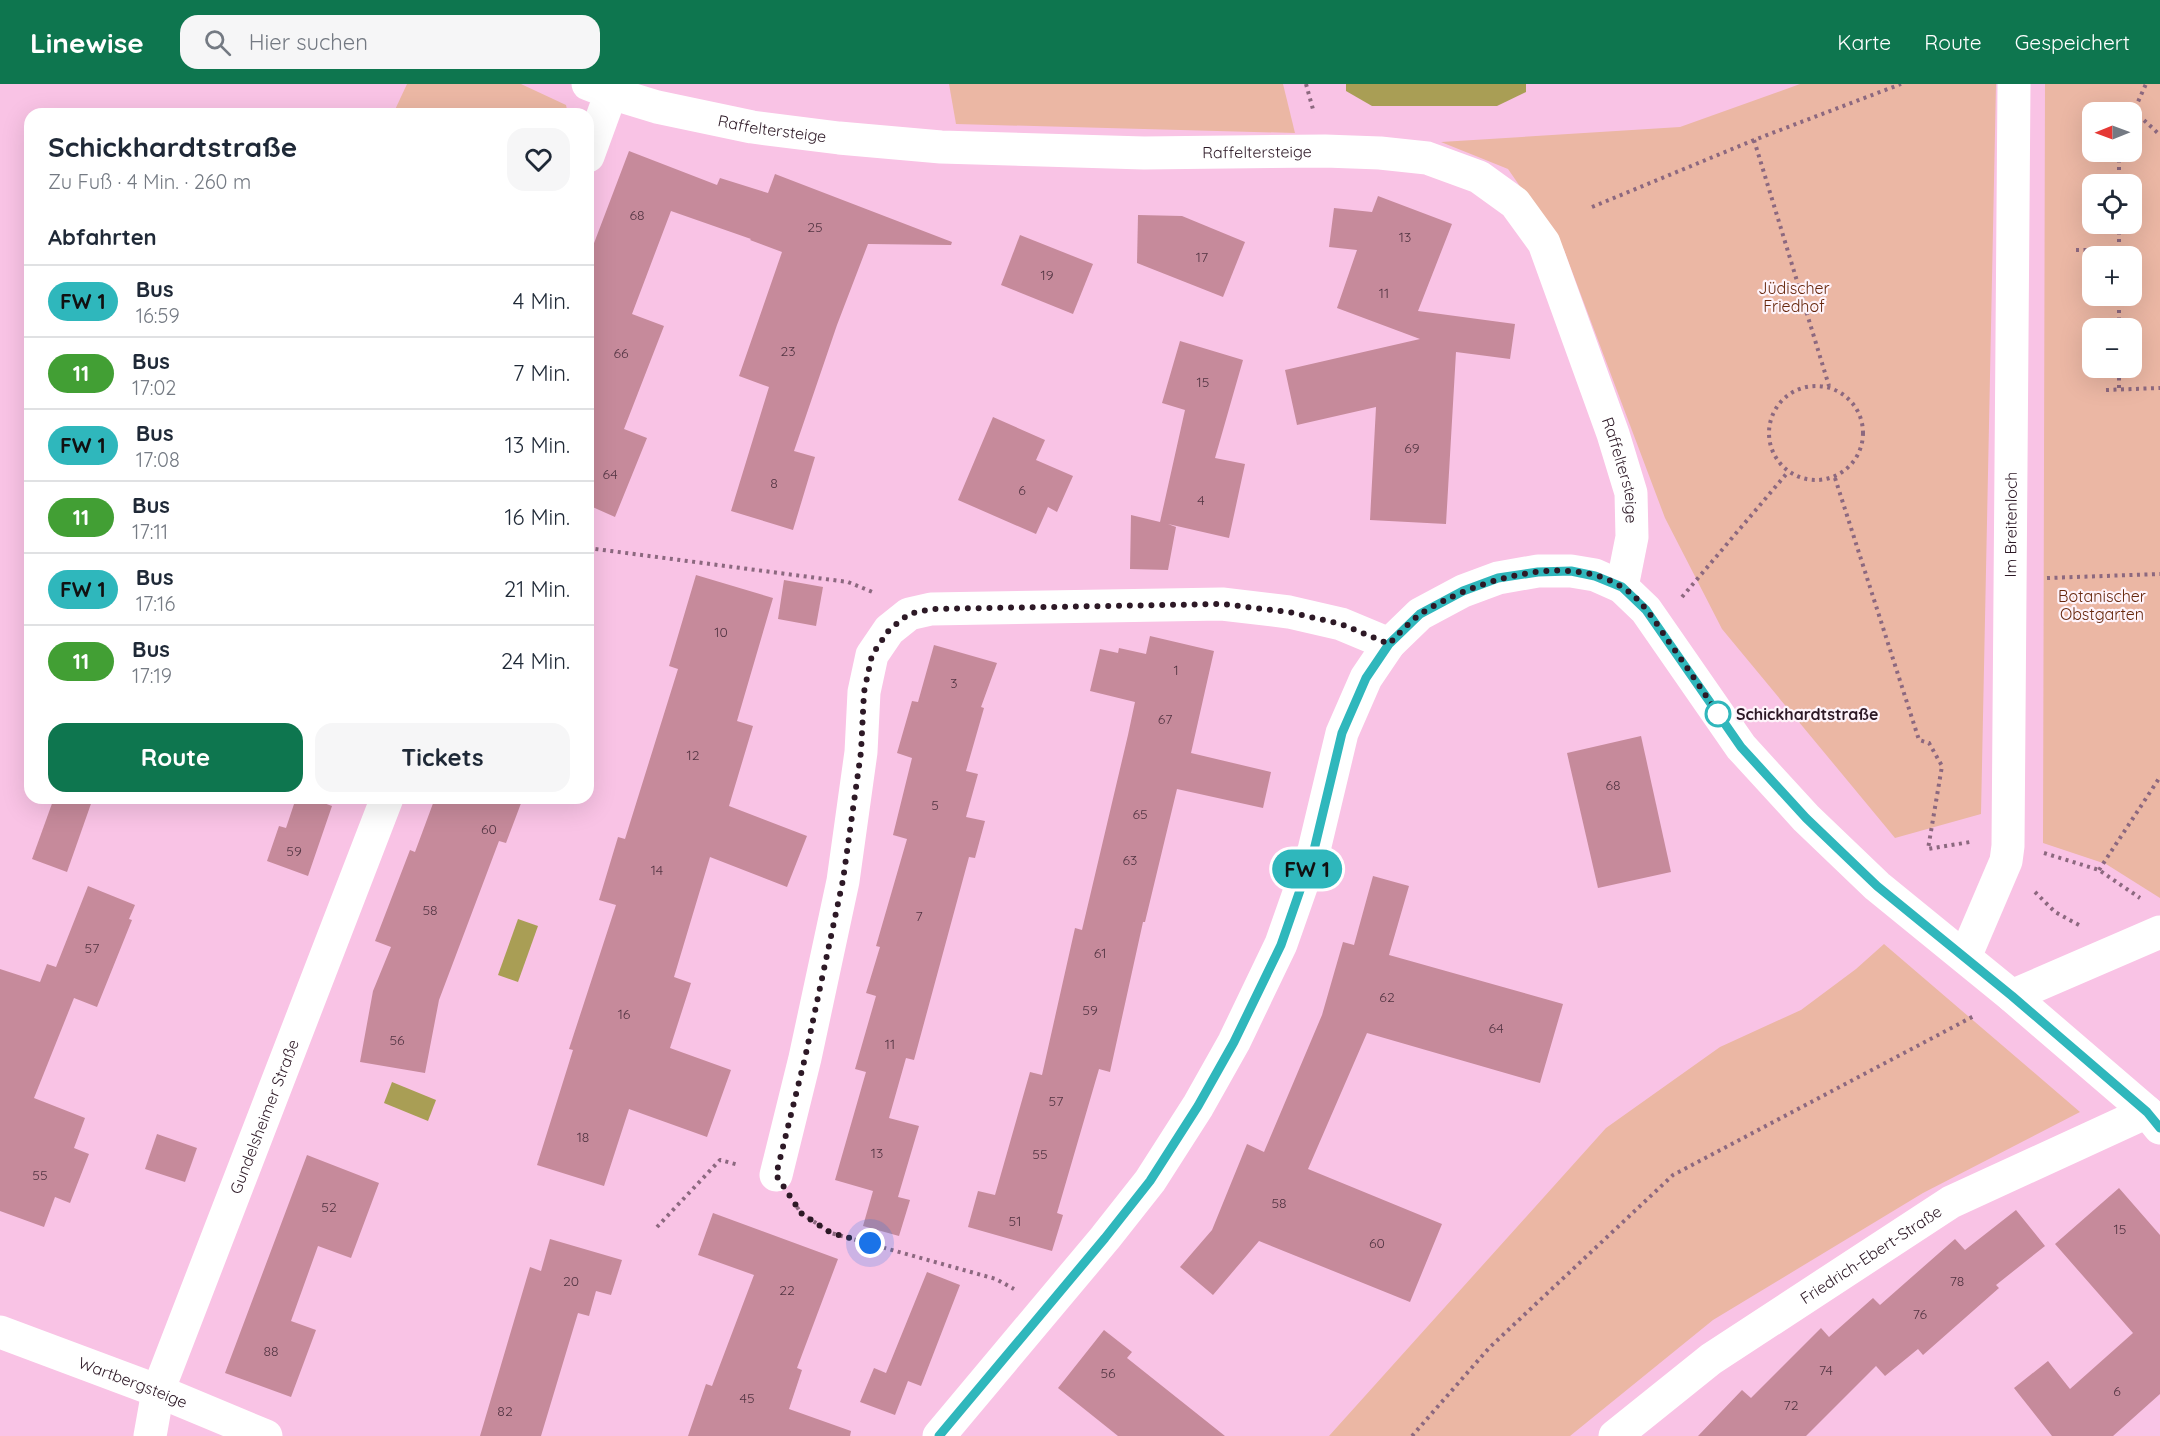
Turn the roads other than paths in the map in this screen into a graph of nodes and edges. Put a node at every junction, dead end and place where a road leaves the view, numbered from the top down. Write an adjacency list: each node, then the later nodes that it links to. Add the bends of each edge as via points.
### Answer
1 (2014, 84): 8 (street, Im Breitenloch, via 2008,846 2006,861)
2 (599, 89): 3 (street); 4 (street, Raffeltersteige, via 752,127 839,138 940,147 1132,153 1380,153 1428,158 1479,177 1515,203 1544,243 1613,434 1631,493 1632,537)
3 (594, 119)
4 (1622, 587): 5 (street, via 1571,571 1498,578 1420,614); 8 (street, via 1646,610 1741,747 1806,818 1877,886)
5 (1389, 644): 11 (street, via 1341,624 1289,612 1222,604 931,609 909,614 889,630 872,655 864,692 861,752 843,880); 16 (street, via 1366,678 1342,733 1314,850 1281,945 1198,1106 1143,1189)
6 (385, 804): 13 (street, Gundelsheimer Straße)
7 (2147, 937): 9 (street)
8 (1965, 957): 9 (street)
9 (2012, 996): 10 (street)
10 (2154, 1120): 17 (street, Friedrich-Ebert-Straße, via 1951,1202 1711,1359)
11 (776, 1175)
12 (0, 1332): 13 (street, Wartbergsteige)
13 (158, 1392): 14 (street, Gundelsheimer Straße); 15 (street, Wartbergsteige)
14 (150, 1436)
15 (266, 1436)
16 (939, 1436)
17 (1615, 1436)

